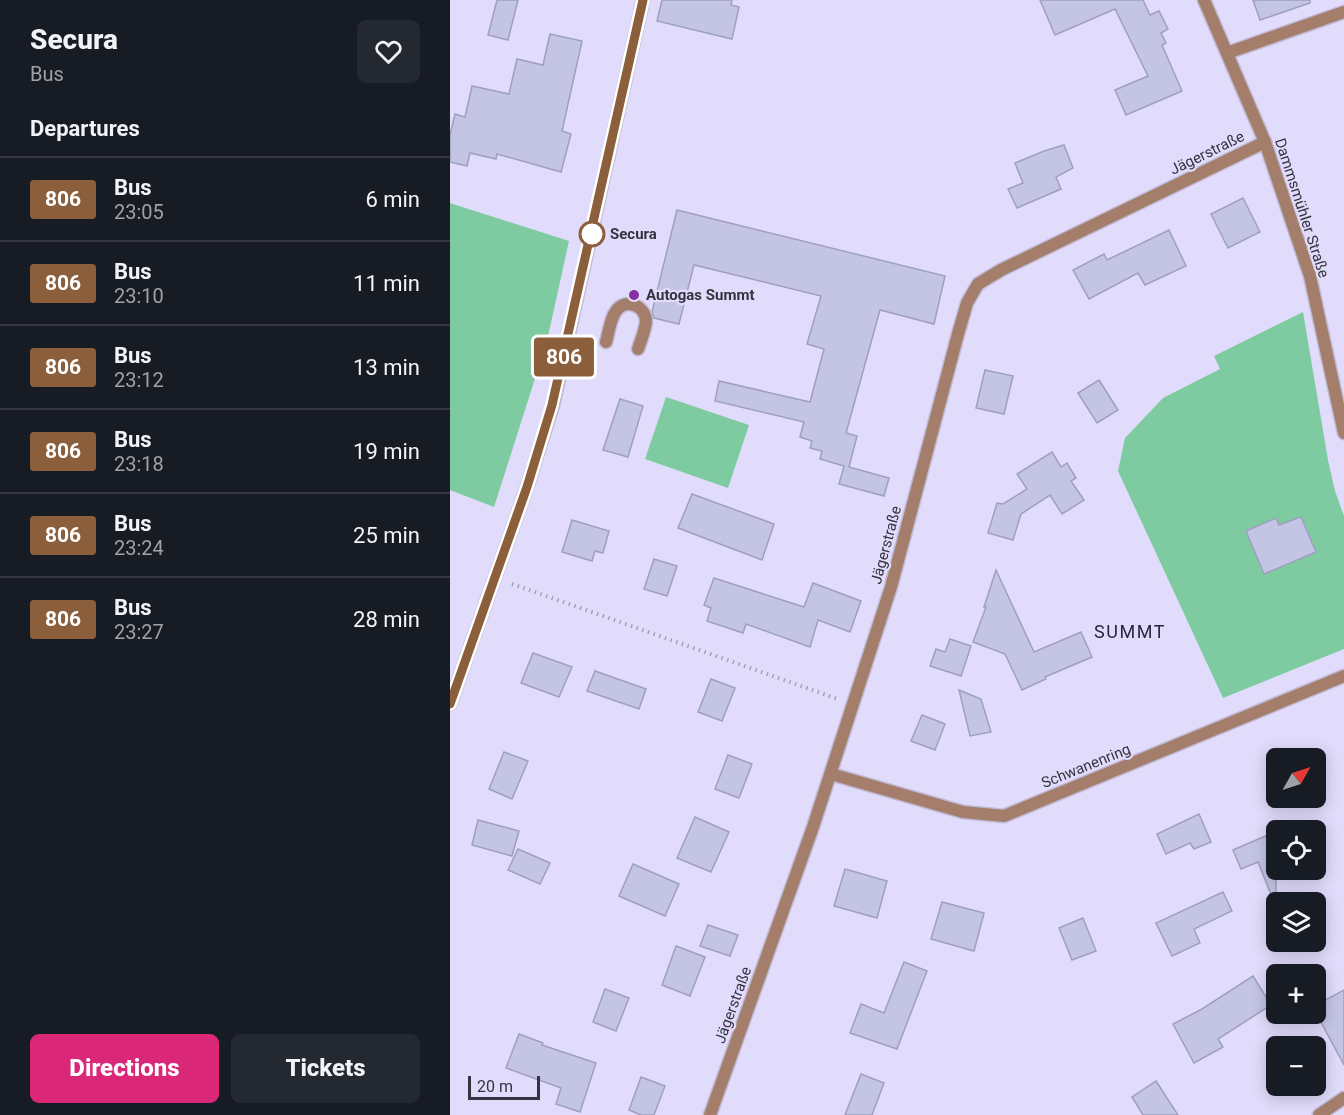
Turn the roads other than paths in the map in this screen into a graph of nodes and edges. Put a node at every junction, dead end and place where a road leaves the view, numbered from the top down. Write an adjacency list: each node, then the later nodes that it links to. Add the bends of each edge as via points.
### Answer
1 (643, 0): 10 (main road, via 552,405)
2 (1204, 0): 4 (street, Dammsmühler Straße)
3 (1344, 12): 4 (street)
4 (1227, 53): 5 (street, Dammsmühler Straße)
5 (1265, 142): 8 (street, Dammsmühler Straße, via 1310,276); 11 (street, Jägerstraße, via 978,284 967,303 891,587)
6 (606, 342): 7 (street, via 620,306 637,306 646,322)
7 (638, 349)
8 (1344, 433)
9 (1344, 676): 11 (street, Schwanenring, via 1004,816 963,812)
10 (450, 704)
11 (831, 774): 13 (street, Jägerstraße)
12 (1344, 1098): 14 (street)
13 (710, 1115)
14 (1319, 1115)

